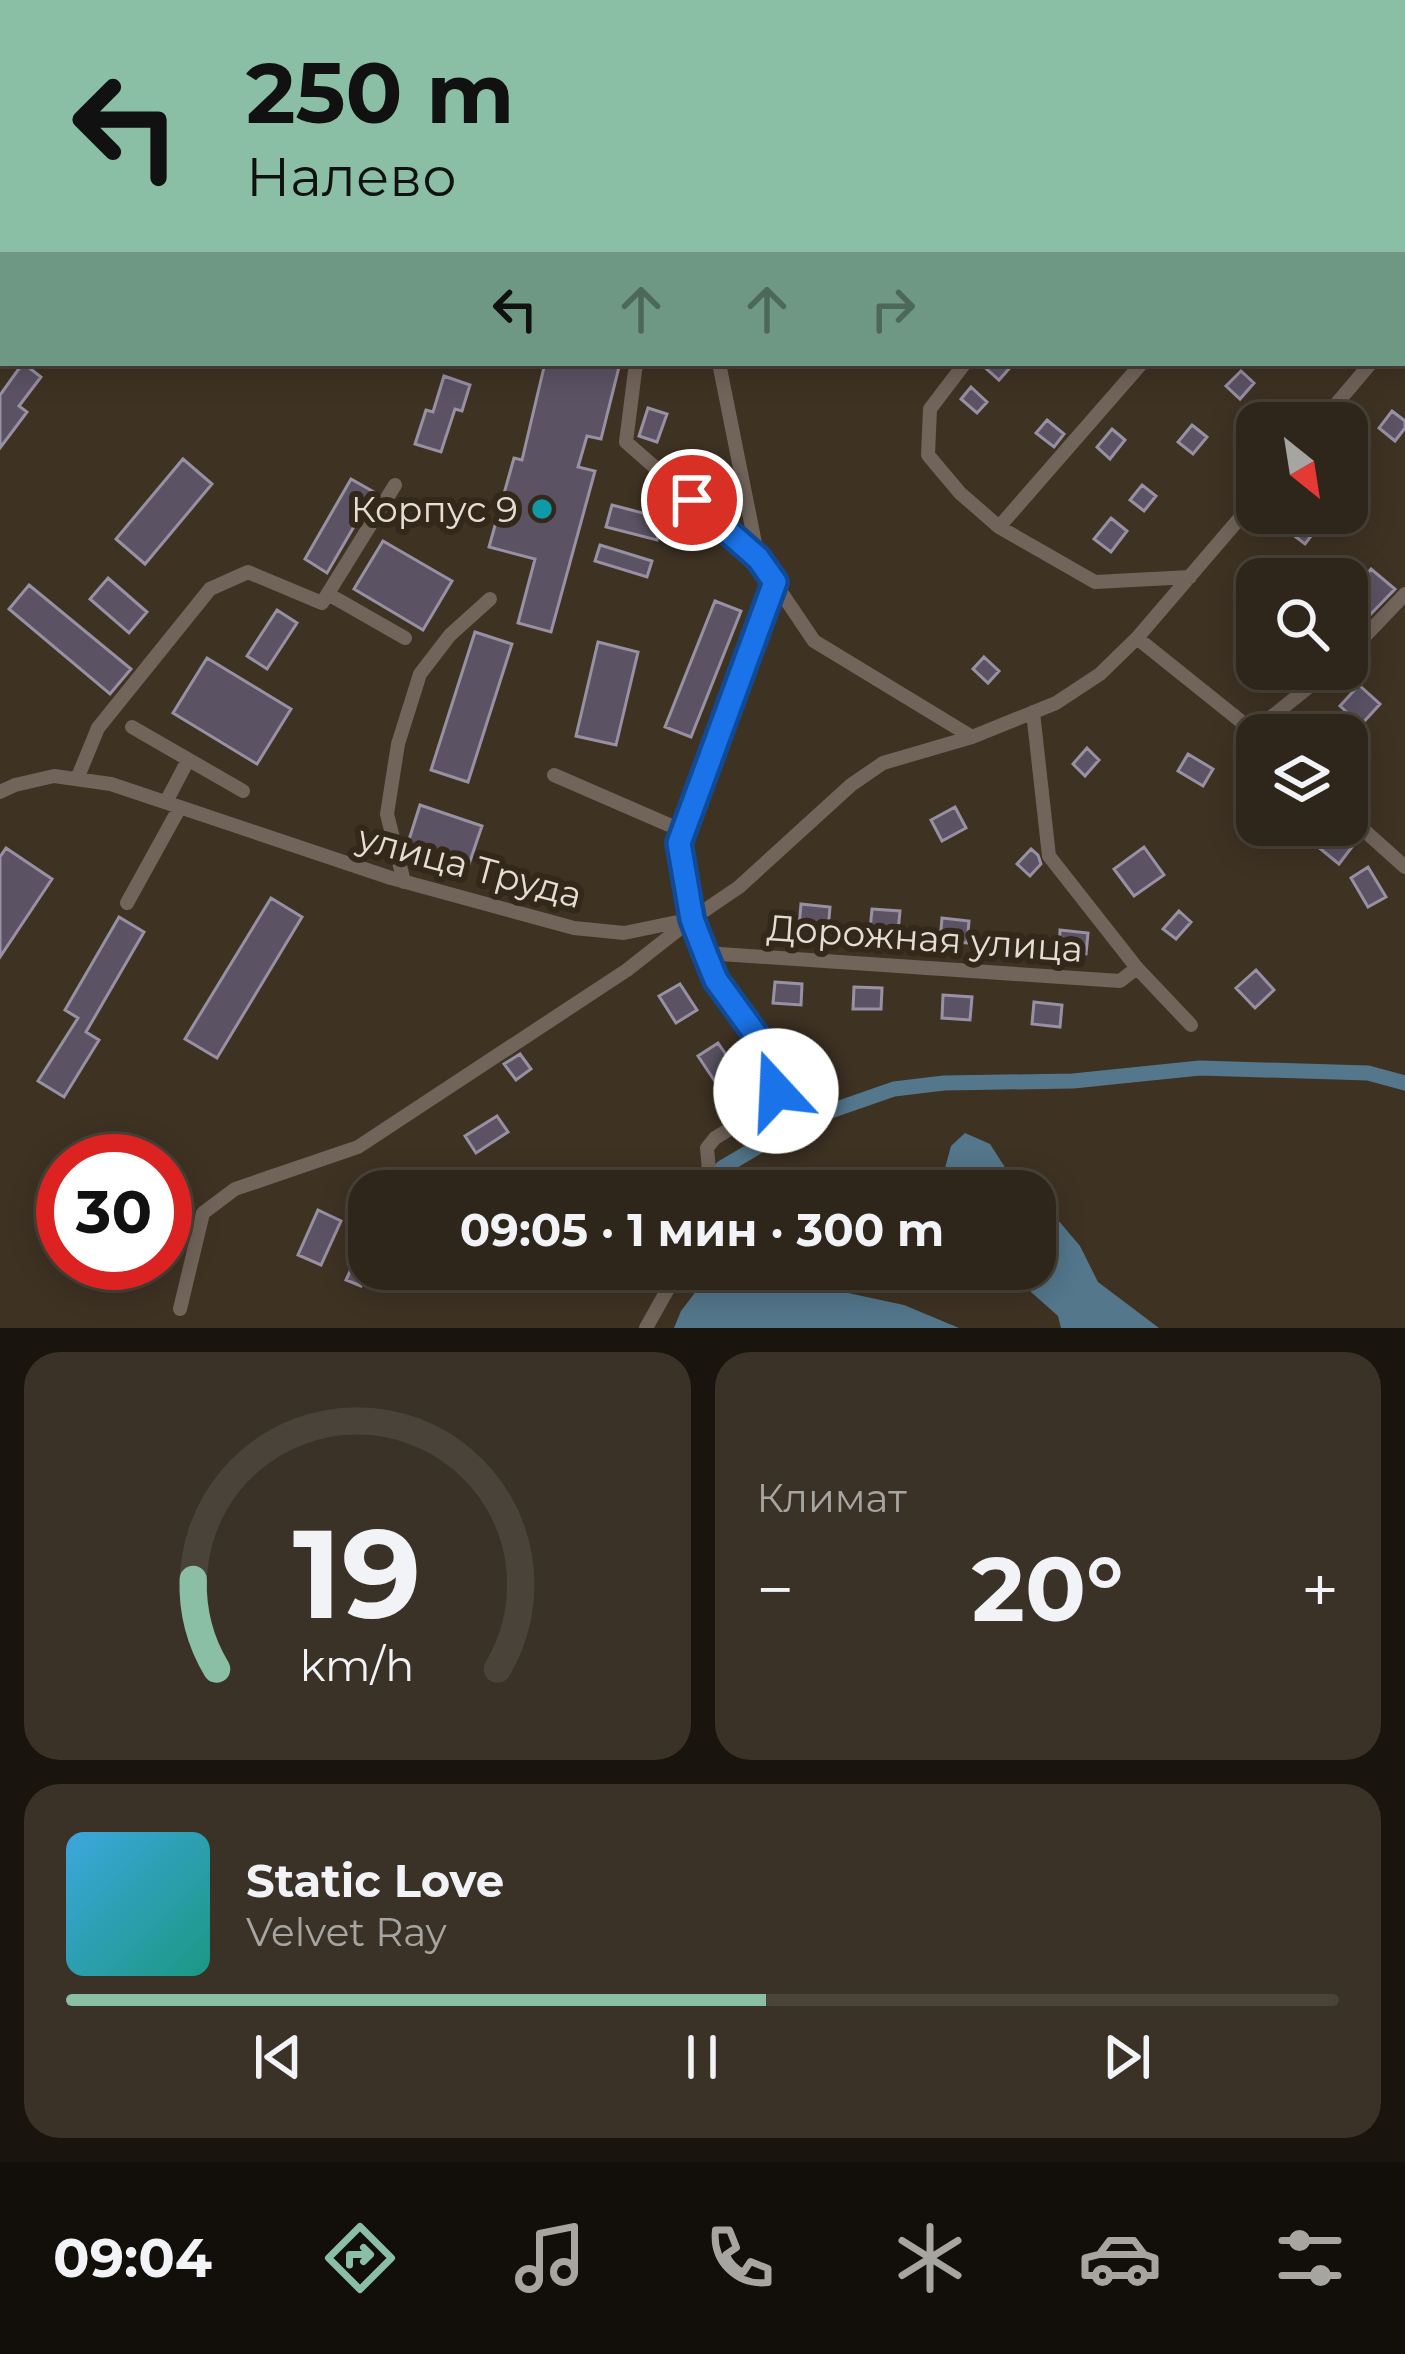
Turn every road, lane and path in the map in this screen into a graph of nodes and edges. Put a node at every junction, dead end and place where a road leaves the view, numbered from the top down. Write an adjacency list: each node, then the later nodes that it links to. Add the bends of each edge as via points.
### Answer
1 (636, 366): 10 (street, via 626,442)
2 (720, 366): 10 (street)
3 (963, 366): 9 (street, via 930,409 928,455)
4 (1139, 366): 9 (street)
5 (1368, 366): 6 (street)
6 (1338, 402)
7 (394, 485): 13 (street)
8 (1236, 523): 11 (street, улица Труда)
9 (999, 527): 11 (street, via 1095,582)
10 (758, 558): 12 (street)
11 (1190, 577): 18 (street, улица Труда)
12 (775, 582): 24 (street, via 814,641); 31 (street)
13 (328, 594): 17 (street); 27 (street, via 322,603 248,572 210,589 98,728)
14 (1405, 594): 16 (street)
15 (490, 599): 34 (street, via 420,674 398,744 387,814)
16 (1368, 633)
17 (405, 638)
18 (1137, 638): 20 (street, улица Труда, via 1100,674); 22 (street)
19 (1306, 690): 21 (street)
20 (1033, 712): 24 (street, улица Труда); 38 (street, Дорожная улица, via 1048,856)
21 (1278, 714)
22 (1236, 718)
23 (132, 728): 25 (street)
24 (972, 736): 36 (street, улица Труда, via 884,763 851,784 739,887)
25 (188, 760): 28 (street); 30 (street)
26 (554, 775): 31 (street)
27 (77, 779): 29 (street, улица Труда, via 54,776); 30 (street, улица Труда)
28 (242, 791)
29 (0, 792)
30 (173, 805): 34 (street, улица Труда); 35 (street)
31 (683, 831): 36 (street)
32 (1368, 834): 33 (street)
33 (1405, 867)
34 (404, 882): 36 (street, улица Труда, via 574,928 624,933)
35 (127, 903)
36 (692, 919): 37 (street); 42 (street, via 358,1147 235,1189 203,1214)
37 (705, 953): 38 (street, Дорожная улица, via 1120,981); 40 (street, via 776,1077 768,1106 706,1148)
38 (1137, 968): 39 (street, Дорожная улица)
39 (1191, 1025)
40 (709, 1170)
41 (667, 1290): 43 (street)
42 (180, 1309)
43 (646, 1328)

